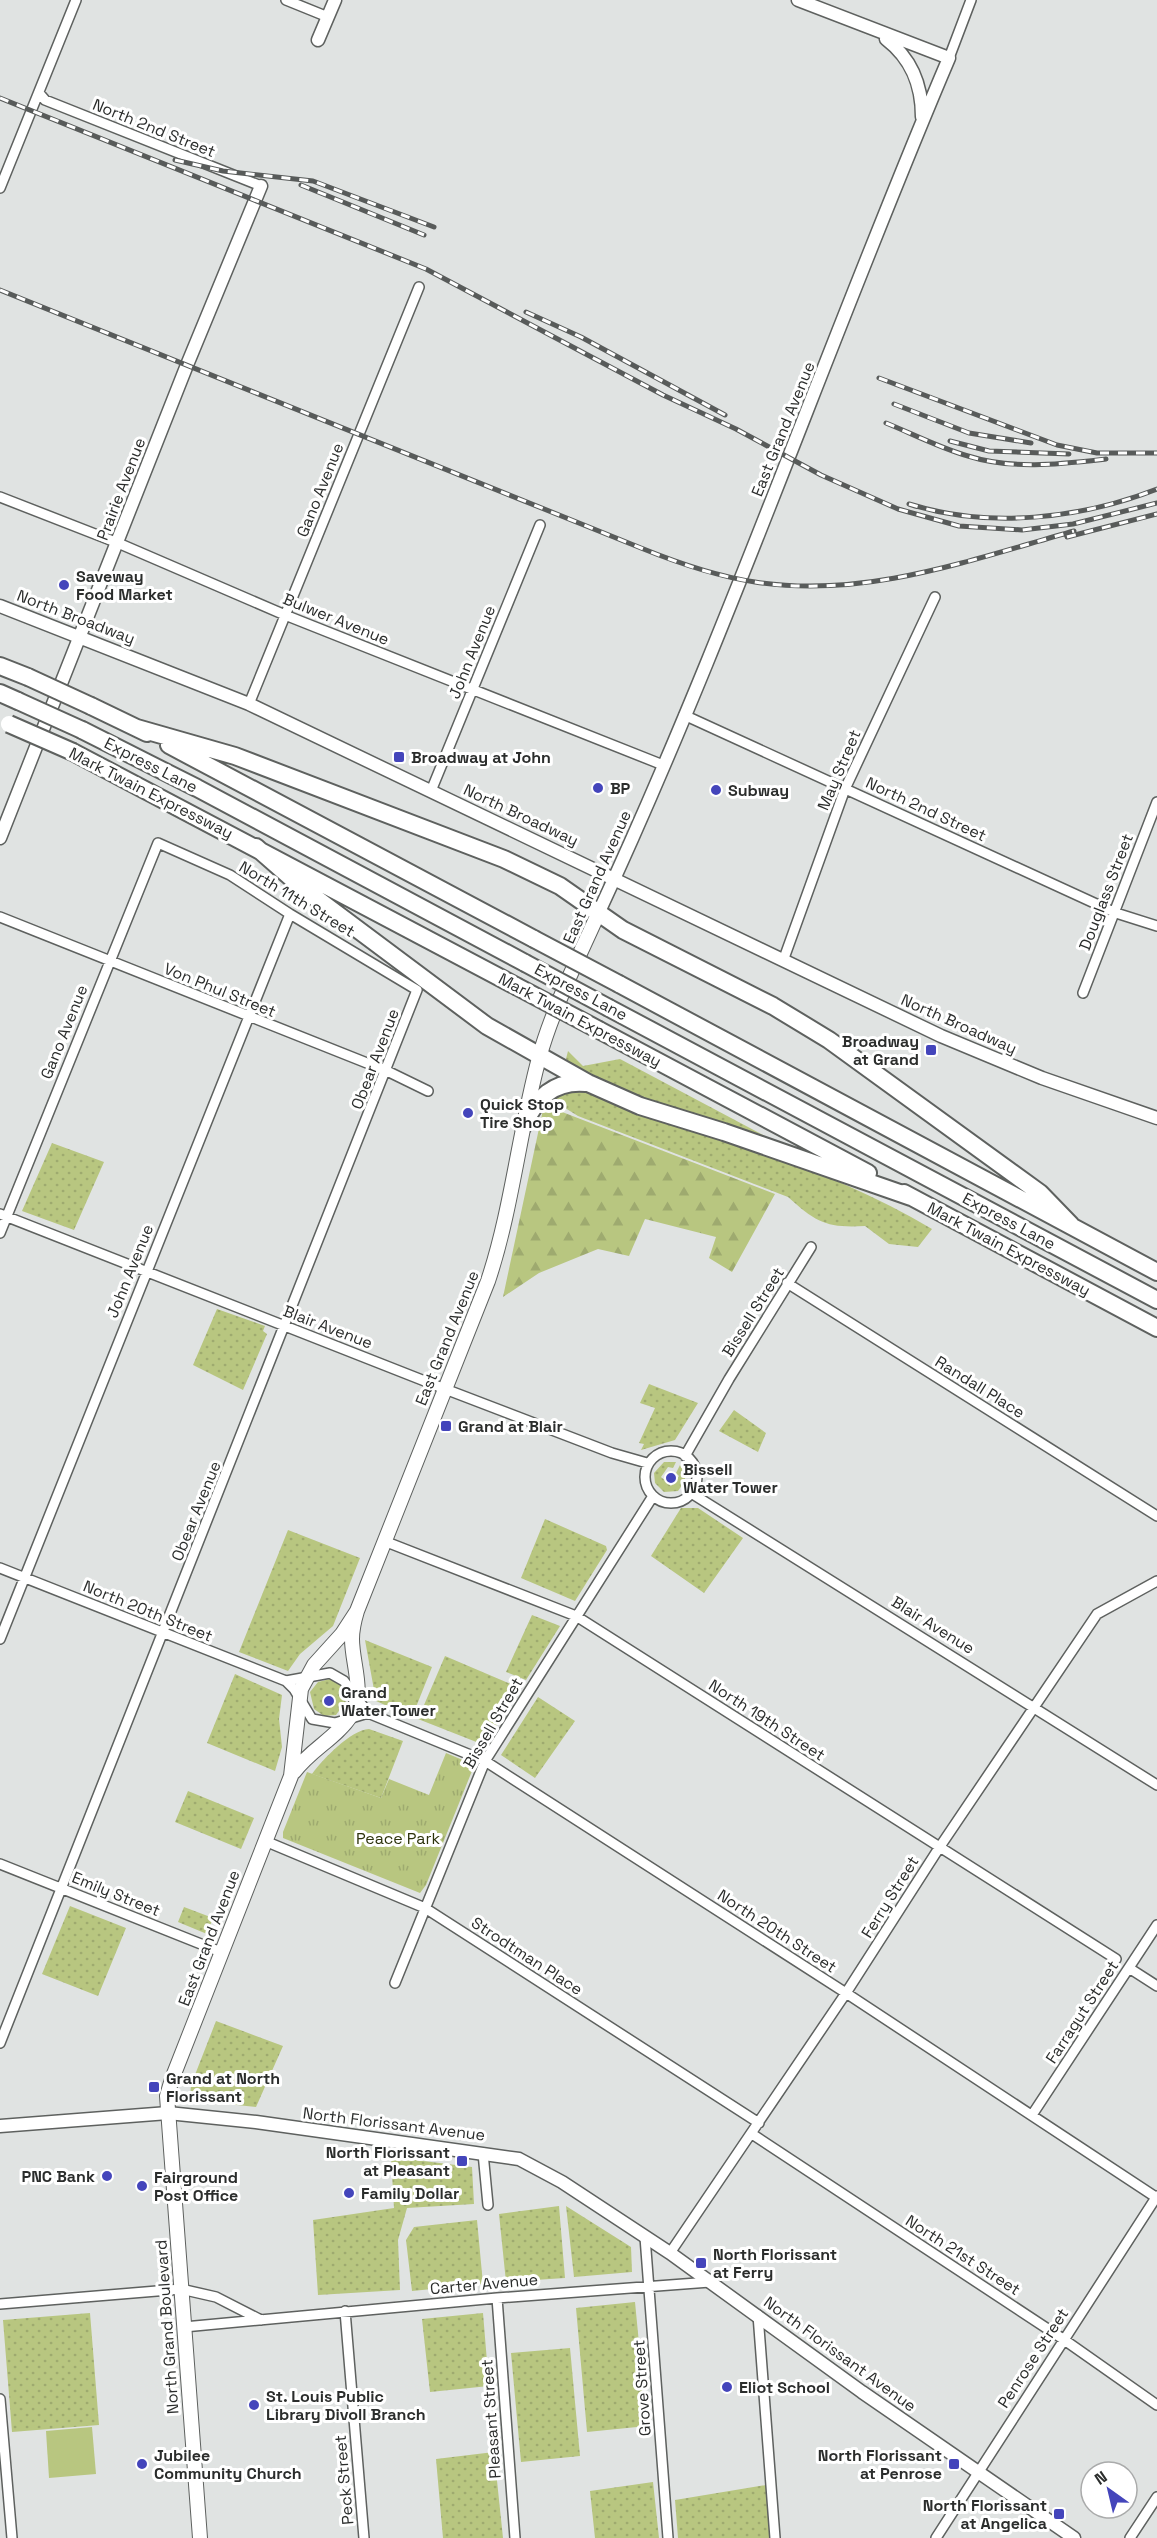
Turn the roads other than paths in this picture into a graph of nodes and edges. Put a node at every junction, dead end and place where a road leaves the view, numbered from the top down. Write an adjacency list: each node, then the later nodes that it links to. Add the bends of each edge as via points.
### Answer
1 (75, 0): 10 (street)
2 (286, 0): 6 (street)
3 (335, 0): 6 (main road)
4 (798, 0): 7 (main road)
5 (971, 0): 9 (street, East Grand Avenue)
6 (328, 17): 8 (main road)
7 (878, 32): 9 (main road); 11 (main road, via 911,66 920,91)
8 (318, 40)
9 (949, 58): 11 (main road, East Grand Avenue)
10 (39, 93): 12 (street, North 2nd Street, via 45,100); 13 (street)
11 (923, 121): 26 (main road, East Grand Avenue)
12 (261, 186): 17 (main road, Prairie Avenue)
13 (0, 188)
14 (419, 287): 20 (street, Gano Avenue)
15 (0, 497): 17 (street, Bulwer Avenue)
16 (540, 525): 23 (street, John Avenue)
17 (118, 543): 20 (street, Bulwer Avenue); 21 (main road, Prairie Avenue)
18 (935, 597): 30 (street, May Street)
19 (0, 606): 21 (main road, North Broadway)
20 (285, 615): 23 (street, Bulwer Avenue); 25 (street, Gano Avenue)
21 (79, 635): 25 (main road, North Broadway); 33 (main road, Prairie Avenue)
22 (0, 666): 28 (highway, bridge)
23 (473, 689): 29 (street, Bulwer Avenue); 31 (street, John Avenue)
24 (0, 693): 61 (highway, Express Lane, bridge, via 82,729 197,788)
25 (249, 704): 31 (main road, North Broadway)
26 (684, 715): 29 (main road, East Grand Avenue); 30 (street, North 2nd Street)
27 (4, 722): 35 (highway, Mark Twain Expressway, bridge, via 73,752)
28 (137, 728): 38 (highway, via 234,756 504,859 560,886); 55 (highway, bridge)
29 (663, 765): 36 (main road, East Grand Avenue)
30 (845, 789): 37 (street, North 2nd Street); 43 (street, May Street)
31 (431, 791): 36 (main road, North Broadway)
32 (1157, 802): 37 (street, Douglass Street)
33 (0, 838)
34 (158, 843): 39 (street, North 11th Street, via 230,875); 42 (street, Gano Avenue)
35 (256, 848): 47 (highway, via 465,1011); 53 (highway, Mark Twain Expressway, bridge)
36 (615, 878): 38 (main road, East Grand Avenue); 43 (main road, North Broadway)
37 (1116, 913): 41 (street, North 2nd Street); 45 (street, Douglass Street)
38 (598, 914): 47 (main road, East Grand Avenue, via 551,1021); 55 (highway, via 829,1040 1040,1193)
39 (290, 915): 44 (street, North 11th Street); 46 (street, John Avenue)
40 (0, 917): 42 (street, Von Phul Street)
41 (1157, 926)
42 (108, 961): 46 (street, Von Phul Street); 54 (street, Gano Avenue)
43 (783, 961): 51 (main road, North Broadway, via 999,1061)
44 (417, 990): 48 (street, Obear Avenue)
45 (1083, 993)
46 (248, 1018): 48 (street, Von Phul Street); 58 (street, John Avenue)
47 (540, 1057): 49 (highway); 52 (main road, East Grand Avenue)
48 (387, 1071): 50 (street, Von Phul Street); 62 (street, Obear Avenue)
49 (588, 1083): 52 (highway, via 563,1083 550,1090 538,1100); 53 (highway, via 640,1106)
50 (428, 1091)
51 (1157, 1118)
52 (523, 1126): 64 (main road, East Grand Avenue, via 495,1259)
53 (911, 1197): 63 (highway, Mark Twain Expressway)
54 (3, 1216): 56 (street, Gano Avenue); 58 (street, Blair Avenue)
55 (1071, 1225): 59 (highway)
56 (0, 1233)
57 (811, 1247): 60 (street, Bissell Street)
58 (145, 1272): 62 (street, Blair Avenue); 72 (street, John Avenue)
59 (1157, 1272)
60 (788, 1283): 65 (street, Bissell Street); 69 (street, Randall Place)
61 (1157, 1300)
62 (286, 1327): 64 (street, Blair Avenue); 76 (street, Obear Avenue)
63 (1157, 1328)
64 (444, 1389): 66 (street, Blair Avenue); 70 (main road, East Grand Avenue)
65 (685, 1456): 66 (street, via 668,1452); 67 (street, via 696,1472)
66 (647, 1463): 68 (street, via 645,1482)
67 (691, 1493): 68 (street, via 674,1503); 82 (street, Blair Avenue)
68 (654, 1496): 75 (street, Bissell Street)
69 (1157, 1516)
70 (384, 1541): 74 (main road, East Grand Avenue); 75 (street, North 19th Street)
71 (0, 1568): 72 (street, North 20th Street)
72 (24, 1577): 76 (street, North 20th Street); 77 (street, John Avenue)
73 (1157, 1581): 82 (street, Ferry Street, via 1097,1614)
74 (357, 1611): 78 (main road, East Grand Avenue); 81 (main road, East Grand Avenue, via 352,1640)
75 (576, 1616): 85 (street, Bissell Street); 89 (street, North 19th Street)
76 (164, 1633): 79 (street, North 20th Street); 91 (street, Obear Avenue)
77 (0, 1640)
78 (306, 1676): 79 (street, North 20th Street); 80 (main road, East Grand Avenue); 81 (street, North 20th Street, via 322,1672 337,1676)
79 (286, 1681): 80 (street)
80 (299, 1698): 84 (street, via 312,1719 326,1724); 86 (main road, East Grand Avenue)
81 (357, 1700): 83 (street, North 20th Street); 84 (main road, East Grand Avenue)
82 (1034, 1706): 87 (street, Blair Avenue); 89 (street, Ferry Street)
83 (368, 1713): 84 (street); 85 (street, North 20th Street)
84 (349, 1719): 86 (main road, East Grand Avenue, via 303,1759)
85 (485, 1761): 92 (street, Bissell Street); 99 (street, North 20th Street)
86 (291, 1776): 88 (main road, East Grand Avenue)
87 (1157, 1785)
88 (265, 1841): 92 (street, Strodtman Place); 94 (main road, East Grand Avenue)
89 (939, 1848): 95 (street, North 19th Street); 99 (street, Ferry Street)
90 (0, 1864): 91 (street, Emily Street)
91 (61, 1888): 94 (street, Emily Street); 100 (street, Obear Avenue)
92 (425, 1908): 97 (street, Bissell Street); 103 (street, Strodtman Place)
93 (1157, 1925): 96 (street, Farragut Street)
94 (221, 1952): 101 (main road, East Grand Avenue, via 172,2079)
95 (1116, 1959)
96 (1129, 1968): 98 (street); 102 (street, Farragut Street)
97 (394, 1983)
98 (1157, 1986)
99 (846, 1993): 102 (street, North 20th Street); 103 (street, Ferry Street)
100 (0, 2043)
101 (168, 2113): 104 (main road, North Florissant Avenue); 106 (main road, North Florissant Avenue); 113 (main road, North Grand Boulevard)
102 (1032, 2115): 107 (street, North 20th Street)
103 (759, 2123): 105 (street, Ferry Street)
104 (0, 2126)
105 (752, 2134): 110 (street, Ferry Street); 120 (street, North 21st Street)
106 (483, 2152): 108 (street); 109 (main road, North Florissant Avenue, via 535,2166)
107 (1157, 2197): 120 (street, Penrose Street)
108 (488, 2205)
109 (645, 2236): 110 (main road, North Florissant Avenue); 112 (street, Grove Street)
110 (670, 2253): 111 (main road, North Florissant Avenue)
111 (710, 2282): 112 (street, Carter Avenue); 117 (main road, North Florissant Avenue)
112 (650, 2286): 114 (street, Carter Avenue); 129 (street, Grove Street)
113 (181, 2289): 115 (street); 118 (street, via 216,2297); 119 (main road, North Grand Boulevard)
114 (497, 2298): 116 (street, Carter Avenue); 128 (street, Pleasant Street)
115 (0, 2304)
116 (345, 2311): 118 (street, Carter Avenue); 127 (street, Peck Street)
117 (758, 2315): 123 (main road, North Florissant Avenue); 130 (street)
118 (261, 2320): 119 (street, Carter Avenue)
119 (184, 2327): 126 (main road, North Grand Boulevard)
120 (1063, 2339): 122 (street, North 21st Street); 123 (street, Penrose Street)
121 (0, 2399): 125 (street)
122 (1157, 2404)
123 (978, 2471): 131 (street, Penrose Street); 132 (main road, North Florissant Avenue)
124 (1157, 2497): 133 (street)
125 (12, 2538)
126 (200, 2538)
127 (364, 2538)
128 (515, 2538)
129 (668, 2538)
130 (775, 2538)
131 (936, 2538)
132 (1074, 2538)
133 (1130, 2538)

